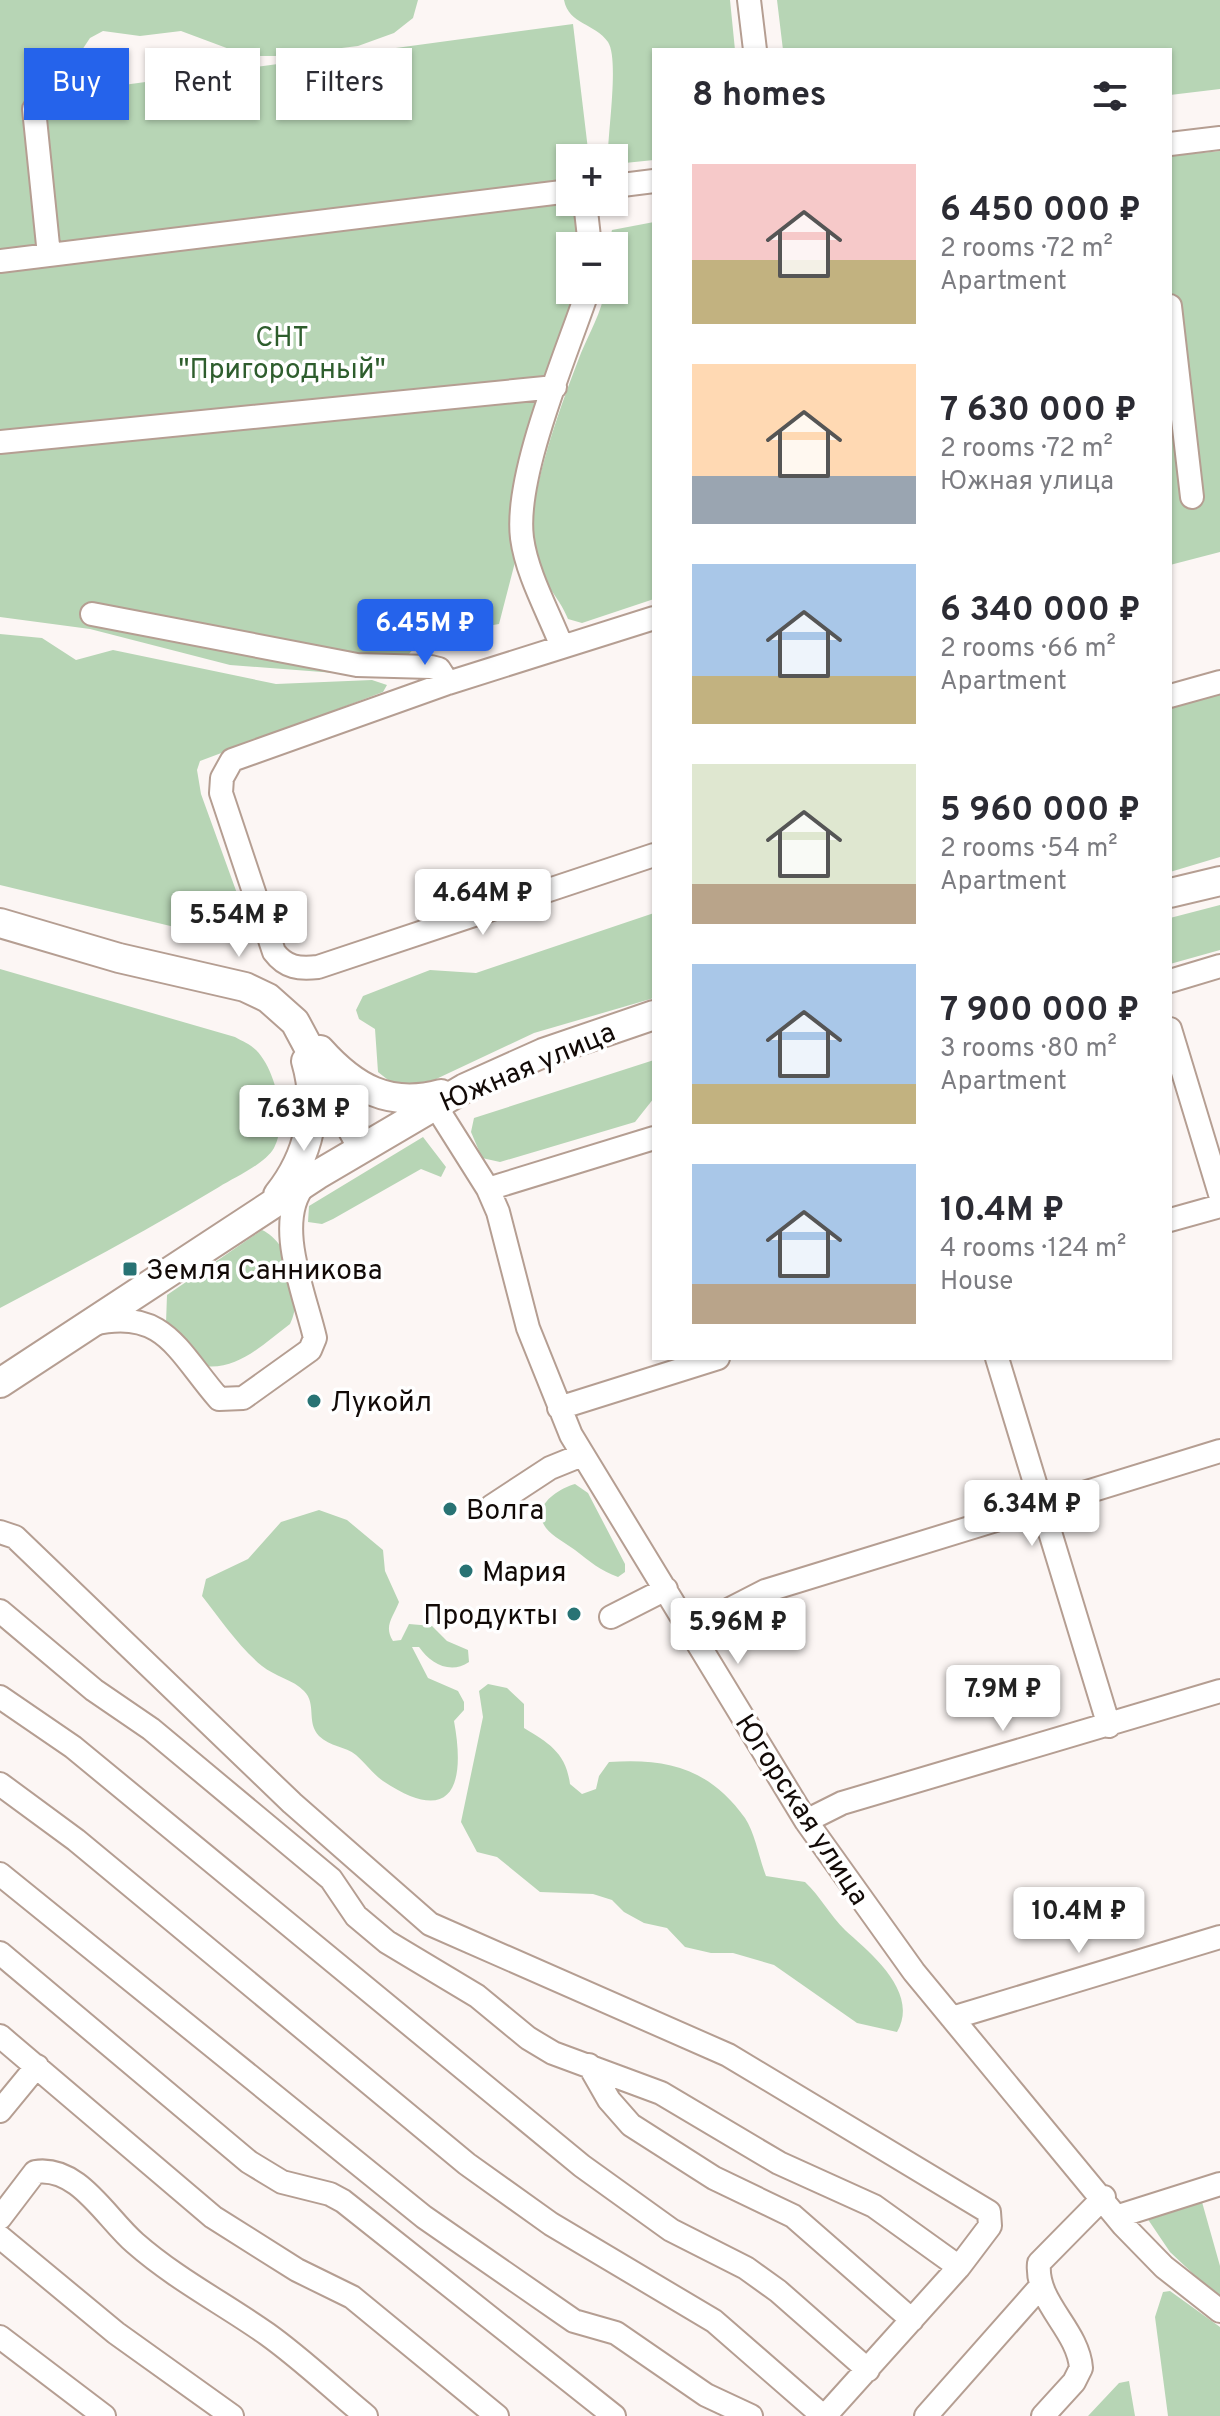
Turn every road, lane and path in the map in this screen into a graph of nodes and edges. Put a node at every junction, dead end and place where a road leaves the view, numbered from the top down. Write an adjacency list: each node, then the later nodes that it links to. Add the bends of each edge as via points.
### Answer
1 (749, 0): 2 (street)
2 (755, 48)
3 (35, 120): 9 (street)
4 (1220, 138): 5 (street)
5 (1172, 144)
6 (652, 181): 7 (street)
7 (628, 184)
8 (556, 193): 9 (street)
9 (49, 255): 10 (street)
10 (0, 261)
11 (583, 304): 13 (street)
12 (1172, 323): 15 (street)
13 (555, 387): 14 (street); 18 (street, via 526,484 522,536)
14 (0, 442)
15 (1192, 497)
16 (92, 614): 20 (street, via 357,665 431,667 439,669)
17 (652, 619): 18 (street)
18 (562, 647): 20 (street)
19 (1220, 682): 21 (street)
20 (448, 683): 22 (street, via 226,766 224,806 280,961 302,969 318,967)
21 (1172, 695)
22 (652, 856)
23 (1220, 881): 24 (main road)
24 (1172, 893)
25 (0, 923): 29 (main road, via 245,987 268,998)
26 (1220, 966): 27 (street)
27 (1172, 980)
28 (652, 1016): 31 (main road, Южная улица, via 543,1053)
29 (295, 1022): 31 (main road, via 341,1074 385,1098 432,1097); 34 (main road); 39 (main road, via 311,1076 312,1119 296,1169)
30 (1172, 1036): 37 (street)
31 (465, 1088): 32 (main road, Южная улица)
32 (435, 1105): 34 (main road, Южная улица); 36 (street, Югорская улица)
33 (652, 1139): 36 (street)
34 (362, 1147): 35 (main road, Южная улица)
35 (308, 1181): 39 (main road, Южная улица); 41 (street, via 290,1209)
36 (488, 1189): 48 (street, Югорская улица, via 506,1235 528,1328)
37 (1220, 1194)
38 (1220, 1206): 40 (street)
39 (257, 1214): 41 (street); 42 (main road, Южная улица)
40 (1172, 1219)
41 (291, 1237): 44 (street, via 315,1338 310,1350 243,1398 219,1399)
42 (162, 1275): 43 (main road, Южная улица); 44 (street, via 153,1301)
43 (84, 1326): 44 (street, via 129,1320); 47 (main road, Южная улица)
44 (157, 1327)
45 (712, 1360): 48 (street)
46 (998, 1360): 52 (street)
47 (0, 1383)
48 (559, 1408): 50 (street, Югорская улица)
49 (1220, 1451): 52 (street)
50 (582, 1455): 51 (street, via 550,1468); 54 (street, Югорская улица)
51 (492, 1506)
52 (1044, 1506): 57 (street, via 765,1591); 60 (street)
53 (0, 1532): 76 (street, via 15,1537 292,1803 430,1924 728,2055 989,2212 990,2226)
54 (666, 1589): 56 (street); 57 (street, Югорская улица)
55 (0, 1611): 68 (street, via 331,1879 366,1926 477,1996 528,2038)
56 (611, 1617)
57 (691, 1629): 62 (street, Югорская улица)
58 (1220, 1691): 60 (street)
59 (0, 1697): 81 (street, via 73,1747 582,2166 671,2230 746,2268)
60 (1109, 1726): 62 (street, via 842,1803)
61 (0, 1784): 88 (street, via 76,1840 467,2164 551,2224 714,2321)
62 (806, 1821): 66 (street, Югорская улица)
63 (0, 1874): 87 (street, via 424,2217 574,2321 616,2333 706,2395)
64 (1220, 1937): 66 (street)
65 (0, 1953): 86 (street, via 249,2162 282,2182 343,2201)
66 (952, 2018): 72 (street, Югорская улица)
67 (0, 2036): 69 (street)
68 (589, 2065): 76 (street, via 661,2093 779,2163 860,2198); 79 (street, via 631,2125 714,2178 793,2216)
69 (37, 2066): 70 (street); 85 (street, via 213,2217 297,2270 352,2297)
70 (0, 2111)
71 (1220, 2184): 73 (street)
72 (1104, 2197): 73 (street, Югорская улица); 77 (street, via 1044,2255 1039,2263)
73 (1119, 2216): 78 (street, Югорская улица, via 1164,2267)
74 (0, 2218): 84 (street, via 35,2172 68,2176 147,2253 267,2334)
75 (0, 2237): 83 (street, via 116,2333)
76 (959, 2267): 79 (street)
77 (1041, 2286): 89 (street); 90 (street, via 1073,2340 1081,2368)
78 (1220, 2311)
79 (912, 2320): 81 (street)
80 (0, 2337): 82 (street)
81 (868, 2370): 88 (street)
82 (104, 2416)
83 (232, 2416)
84 (366, 2416)
85 (497, 2416)
86 (614, 2416)
87 (751, 2416)
88 (824, 2416)
89 (926, 2416)
90 (1043, 2416)

